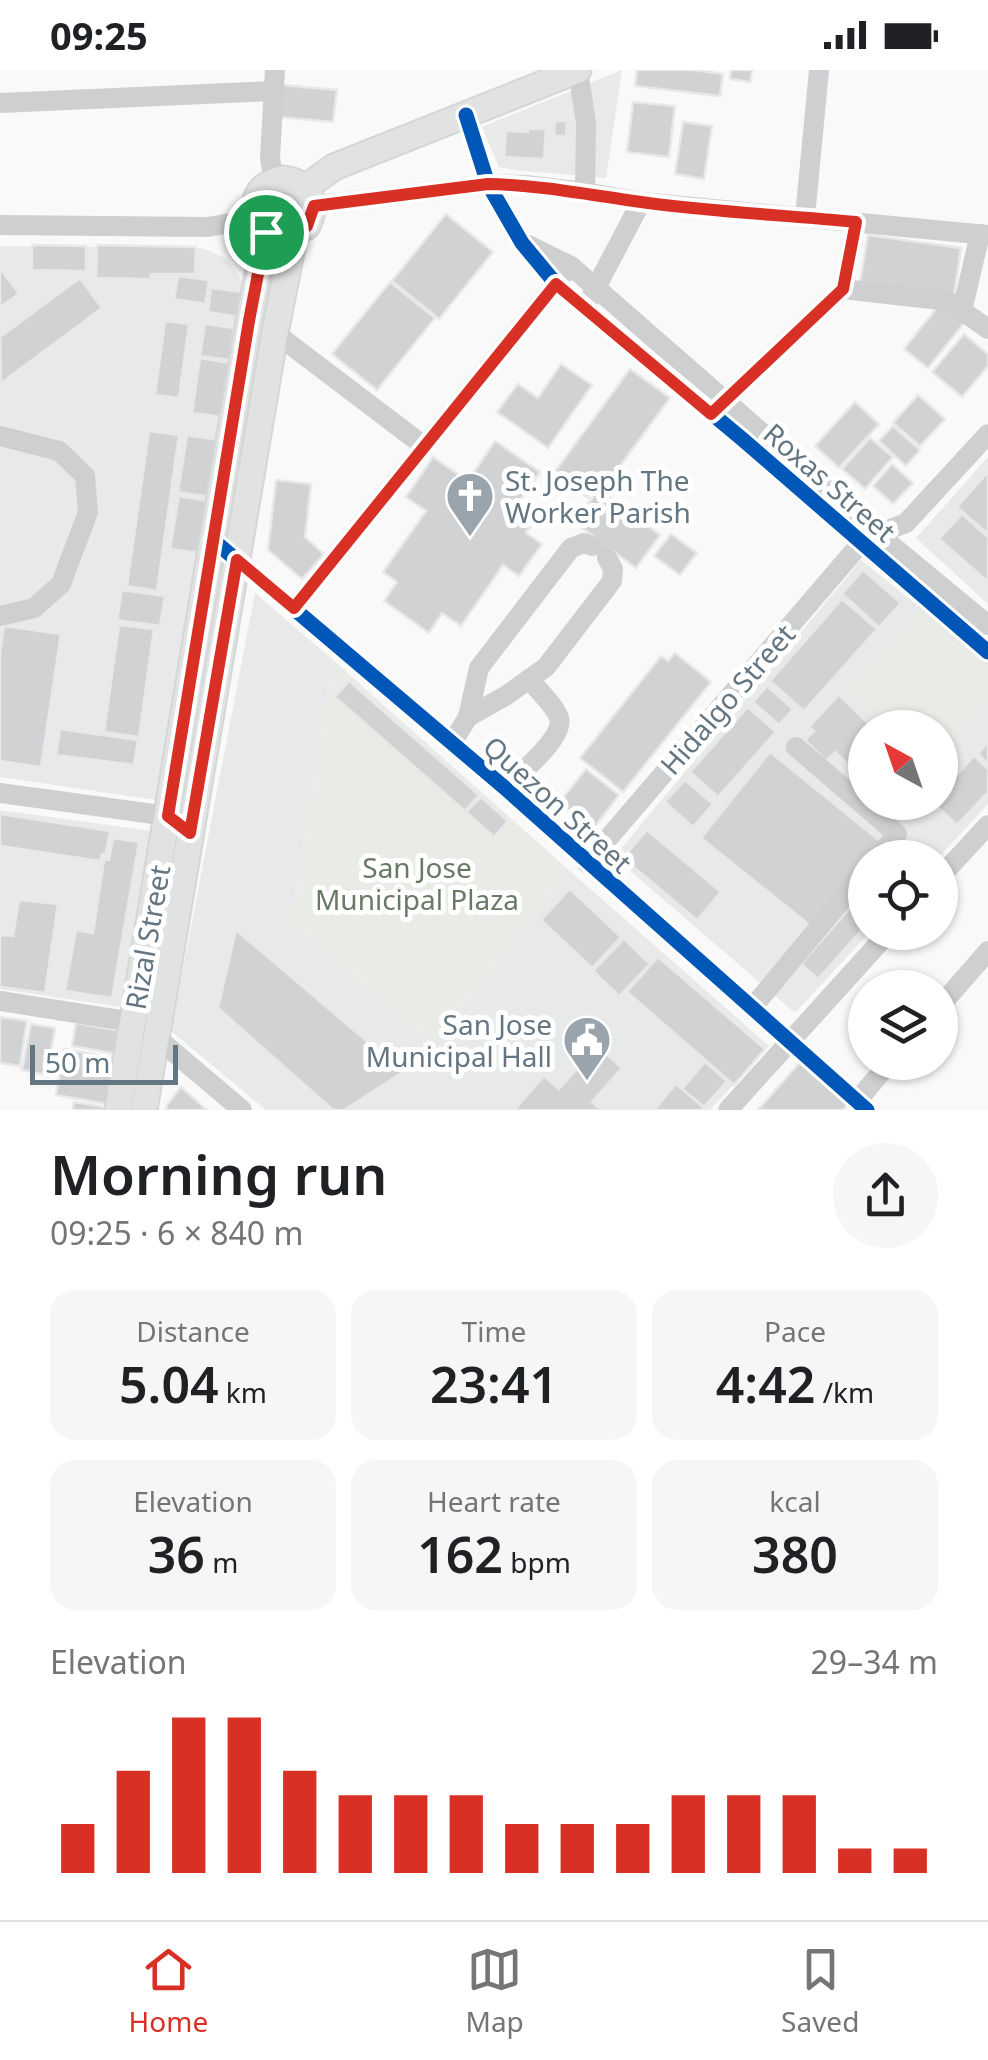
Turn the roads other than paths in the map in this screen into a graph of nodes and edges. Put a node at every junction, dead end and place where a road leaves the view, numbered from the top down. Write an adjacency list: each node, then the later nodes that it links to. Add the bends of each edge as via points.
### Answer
1 (578, 70): 5 (main road); 8 (street)
2 (819, 70): 11 (street)
3 (274, 81): 4 (street); 6 (street)
4 (0, 102)
5 (466, 115): 7 (street, Roxas Street); 9 (main road, via 334,167)
6 (274, 181): 9 (main road, via 291,180); 14 (main road, via 256,200)
7 (488, 184): 8 (street); 9 (street); 17 (street, Roxas Street)
8 (585, 192): 10 (street)
9 (309, 197): 15 (main road, via 307,226)
10 (642, 202): 11 (street); 20 (street)
11 (805, 217): 12 (street)
12 (856, 222): 16 (street); 21 (street)
13 (0, 225): 14 (street)
14 (262, 225): 15 (main road, via 280,235); 31 (main road, Rizal Street)
15 (295, 232): 25 (main road, Rizal Street)
16 (984, 234): 23 (street)
17 (522, 242): 18 (street, Roxas Street); 19 (street, Roxas Street)
18 (571, 266): 19 (street); 20 (street, Roxas Street)
19 (556, 284): 22 (street, Roxas Street); 29 (street)
20 (596, 287): 22 (street); 26 (street, Roxas Street)
21 (843, 289): 23 (street, via 940,300); 26 (street)
22 (585, 308): 26 (street, Roxas Street)
23 (962, 310): 24 (street)
24 (988, 329)
25 (275, 333): 29 (street); 32 (main road, Rizal Street)
26 (718, 407): 30 (street, Roxas Street)
27 (988, 434): 30 (street, Hidalgo Street, via 906,523)
28 (0, 436): 34 (street, via 59,451 85,476 88,512 61,584 34,608)
29 (424, 446): 33 (street)
30 (870, 538): 35 (street, Roxas Street); 36 (street, Roxas Street); 48 (street, Hidalgo Street)
31 (212, 540): 32 (street, Quezon Street); 43 (main road, Rizal Street)
32 (237, 560): 33 (street, Quezon Street); 45 (main road, Rizal Street)
33 (294, 608): 39 (street, Quezon Street)
34 (0, 616)
35 (988, 626)
36 (988, 652)
37 (529, 679): 38 (street); 38 (street, via 546,667 612,581 613,569 584,543 571,548 479,668); 41 (street, via 560,726)
38 (468, 717): 39 (street)
39 (452, 743): 41 (street, Quezon Street)
40 (796, 747): 46 (street, via 896,834)
41 (505, 788): 48 (street, Quezon Street)
42 (0, 793): 43 (street)
43 (168, 816): 45 (street); 55 (main road, Rizal Street)
44 (988, 825): 47 (street)
45 (190, 833): 56 (main road, Rizal Street)
46 (891, 840)
47 (958, 858)
48 (587, 862): 54 (street, Quezon Street)
49 (848, 892): 54 (street)
50 (872, 950): 57 (street)
51 (988, 951): 52 (street)
52 (958, 985)
53 (0, 1001): 55 (street)
54 (752, 1008): 57 (street, Quezon Street)
55 (133, 1022): 56 (street); 60 (main road, Rizal Street)
56 (157, 1038): 61 (main road, Rizal Street); 62 (street)
57 (788, 1041): 59 (street, Quezon Street); 63 (street)
58 (879, 1080): 59 (street)
59 (862, 1106)
60 (118, 1110)
61 (144, 1110)
62 (242, 1110)
63 (728, 1110)

